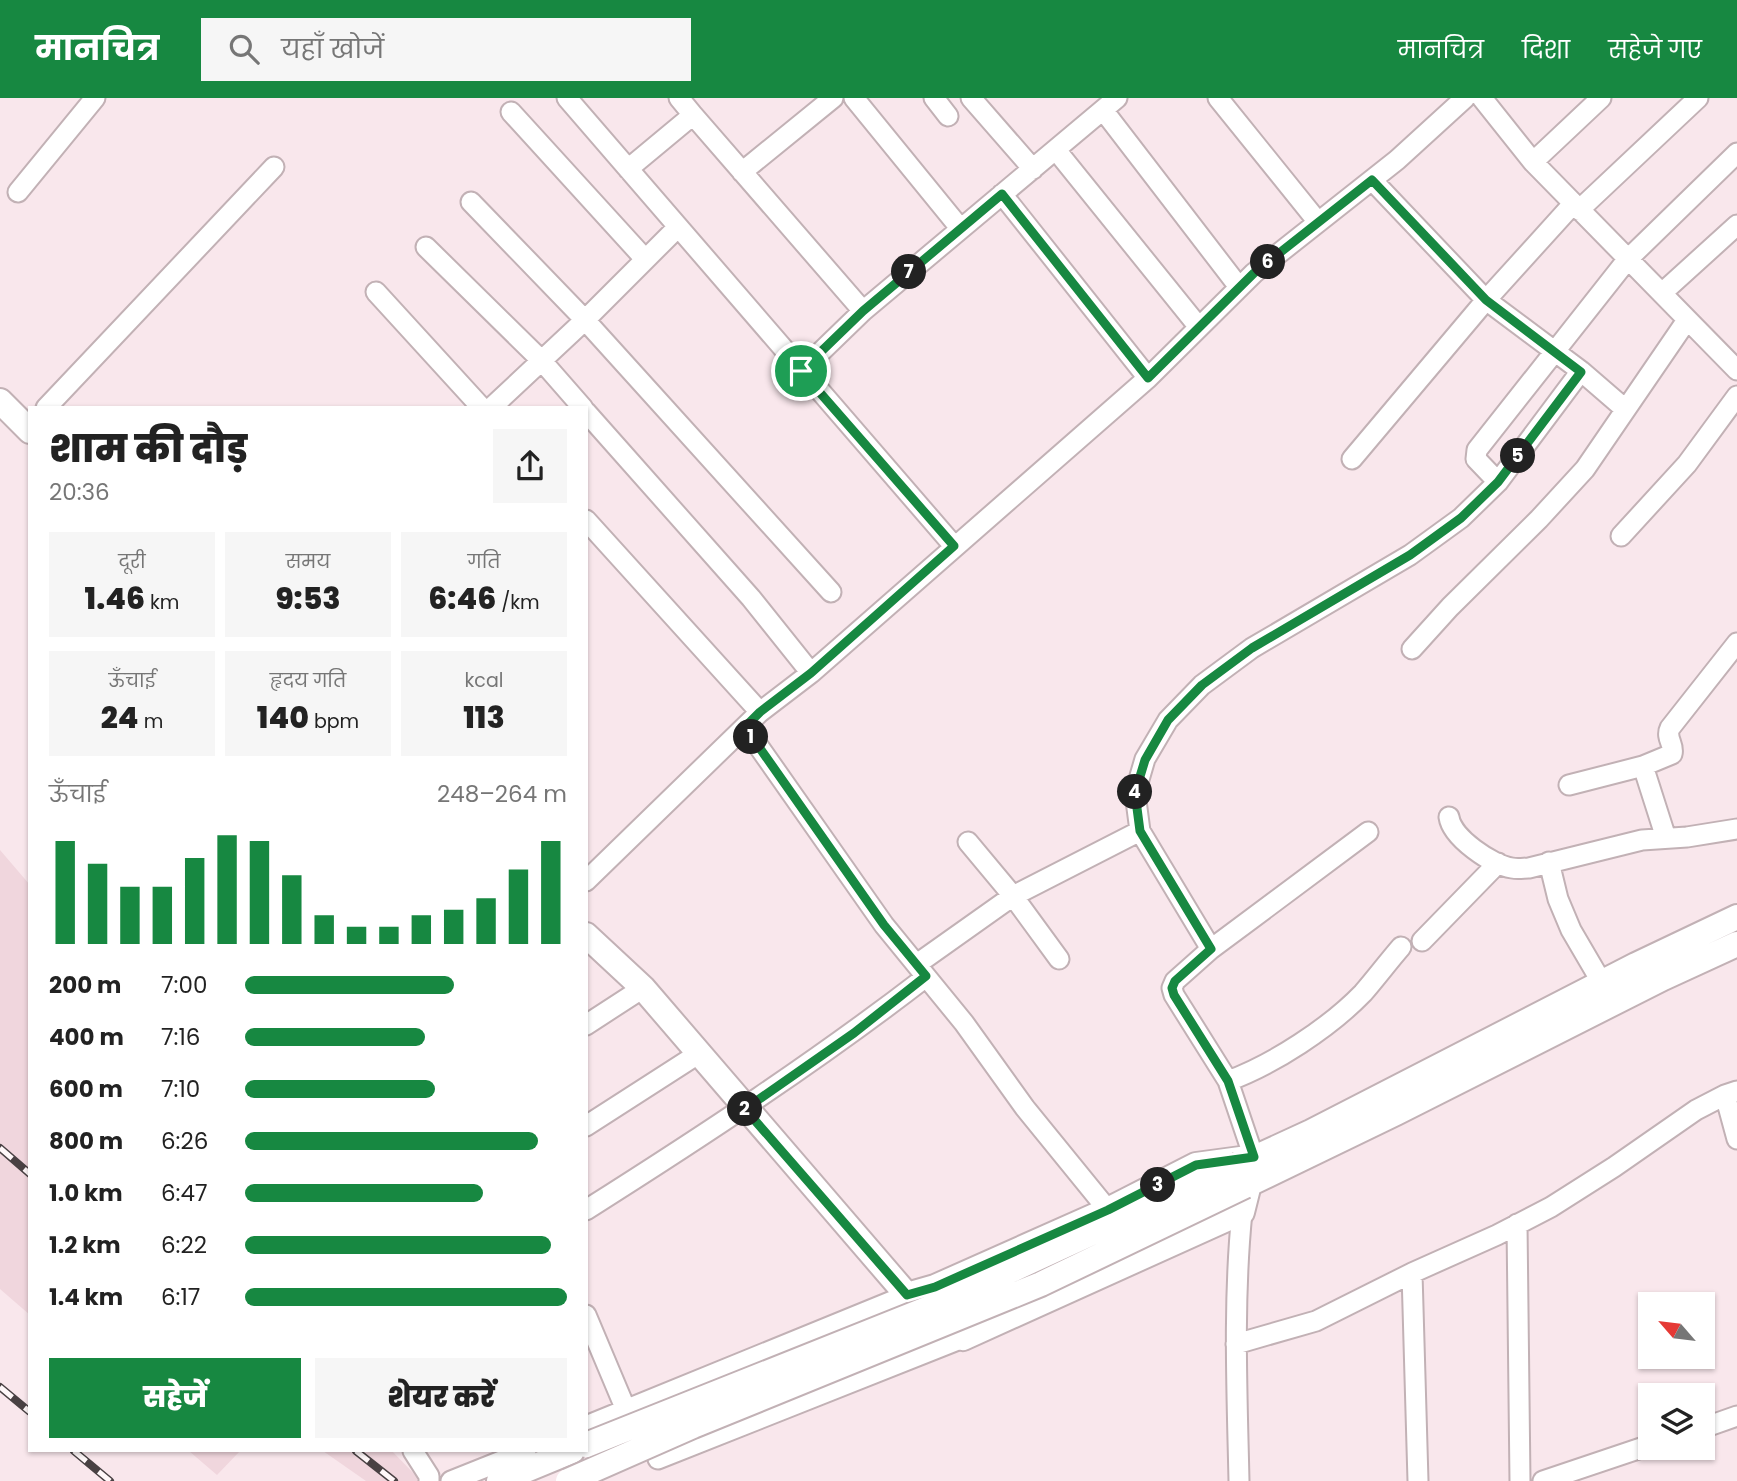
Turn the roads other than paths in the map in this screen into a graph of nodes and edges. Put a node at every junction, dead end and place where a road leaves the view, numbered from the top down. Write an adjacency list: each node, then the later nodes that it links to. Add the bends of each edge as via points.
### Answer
1 (95, 98): 25 (street)
2 (567, 98): 21 (street)
3 (679, 98): 15 (street)
4 (833, 98): 23 (street)
5 (854, 98): 32 (street)
6 (934, 98): 16 (street)
7 (971, 98): 22 (street)
8 (1218, 98): 29 (street)
9 (1465, 98): 24 (street)
10 (1482, 98): 19 (street)
11 (1601, 98): 19 (street)
12 (1698, 98): 28 (street)
13 (1110, 104): 17 (street); 36 (street)
14 (511, 112): 34 (street)
15 (693, 115): 21 (street); 23 (street)
16 (948, 116)
17 (1056, 150): 22 (street); 43 (street)
18 (1737, 153): 35 (street)
19 (1533, 162): 28 (street)
20 (274, 167): 52 (street)
21 (628, 169): 31 (street)
22 (1033, 169): 26 (street)
23 (742, 172): 40 (street)
24 (1372, 180): 29 (street); 39 (street)
25 (18, 192)
26 (1002, 194): 32 (street); 49 (street)
27 (471, 202): 41 (street)
28 (1576, 207): 35 (street); 39 (street)
29 (1318, 222): 36 (street)
30 (1737, 225): 38 (street)
31 (678, 227): 34 (street); 47 (street)
32 (960, 228): 40 (street)
33 (426, 247): 45 (street)
34 (645, 259): 41 (street)
35 (1627, 260): 38 (street); 44 (street)
36 (1240, 287): 43 (street)
37 (376, 292): 53 (street)
38 (1662, 293): 42 (street)
39 (1486, 300): 44 (street); 59 (street)
40 (863, 311): 47 (street)
41 (585, 320): 45 (street); 64 (street)
42 (1687, 320): 46 (street); 56 (street)
43 (1198, 326): 49 (street)
44 (1555, 353): 48 (street); 60 (street, via 1477,450 1476,459)
45 (541, 360): 54 (street); 55 (street)
46 (1737, 370)
47 (801, 371): 63 (street)
48 (1581, 372): 56 (street); 60 (street)
49 (1148, 378): 63 (street)
50 (1737, 396): 62 (street, via 1687,464)
51 (0, 401): 58 (main road)
52 (48, 406)
53 (480, 406)
54 (493, 406)
55 (581, 406)
56 (1625, 409): 66 (street, via 1585,469)
57 (588, 414): 67 (street, via 751,598)
58 (28, 427)
59 (1352, 459)
60 (1498, 482): 74 (street, via 1461,518 1410,555 1252,648 1202,685 1168,720 1145,760 1135,793)
61 (588, 522): 68 (street)
62 (1621, 536)
63 (954, 546): 67 (street)
64 (831, 592)
65 (1737, 643): 70 (street, via 1670,728 1672,754)
66 (1412, 649)
67 (811, 673): 68 (street)
68 (760, 712): 69 (street)
69 (745, 727): 80 (street); 89 (street, via 884,925)
70 (1643, 766): 71 (street); 76 (street)
71 (1569, 785)
72 (1449, 817): 79 (street, via 1462,840)
73 (1737, 828): 76 (street)
74 (1140, 831): 81 (street); 87 (street)
75 (1368, 832): 87 (street)
76 (1666, 838): 78 (street, via 1607,846)
77 (968, 842): 81 (street)
78 (1549, 862): 79 (street, via 1529,868); 90 (street, via 1571,930)
79 (1497, 863): 84 (street)
80 (588, 879)
81 (1013, 896): 88 (street); 89 (street)
82 (1737, 917): 90 (main road)
83 (588, 937): 91 (main road)
84 (1422, 941)
85 (1737, 944): 99 (main road, via 1396,1113)
86 (1401, 947): 94 (street, via 1362,993 1324,1026)
87 (1211, 949): 94 (street, via 1180,975 1172,988)
88 (1059, 959)
89 (922, 970): 96 (street, via 854,1033); 101 (street)
90 (1602, 982): 99 (main road, via 1311,1132)
91 (643, 988): 92 (street); 93 (main road)
92 (588, 1024)
93 (698, 1054): 96 (main road); 97 (street)
94 (1228, 1081): 99 (street)
95 (1731, 1093): 98 (street); 103 (street)
96 (745, 1109): 100 (street); 105 (main road)
97 (588, 1125)
98 (1737, 1139)
99 (1247, 1173): 101 (main road, via 1196,1165); 102 (main road); 113 (main road, bridge, via 927,1309); 122 (main road, bridge, via 1041,1284)
100 (588, 1209)
101 (1108, 1210): 105 (main road, via 935,1287)
102 (1242, 1212): 107 (main road); 108 (street)
103 (1517, 1224): 104 (street); 125 (street)
104 (1412, 1273): 108 (street, via 1316,1321); 124 (street)
105 (907, 1295): 107 (main road); 109 (street)
106 (588, 1320): 109 (street)
107 (963, 1338): 118 (street)
108 (1236, 1344): 123 (street)
109 (626, 1410): 112 (street)
110 (1737, 1416): 111 (street)
111 (1715, 1423)
112 (588, 1425)
113 (588, 1444)
114 (1638, 1449): 126 (street)
115 (414, 1452): 119 (street)
116 (524, 1452): 120 (street)
117 (570, 1452): 121 (main road)
118 (658, 1459)
119 (429, 1481)
120 (451, 1481)
121 (499, 1481)
122 (568, 1481)
123 (1239, 1481)
124 (1418, 1481)
125 (1520, 1481)
126 (1543, 1481)

